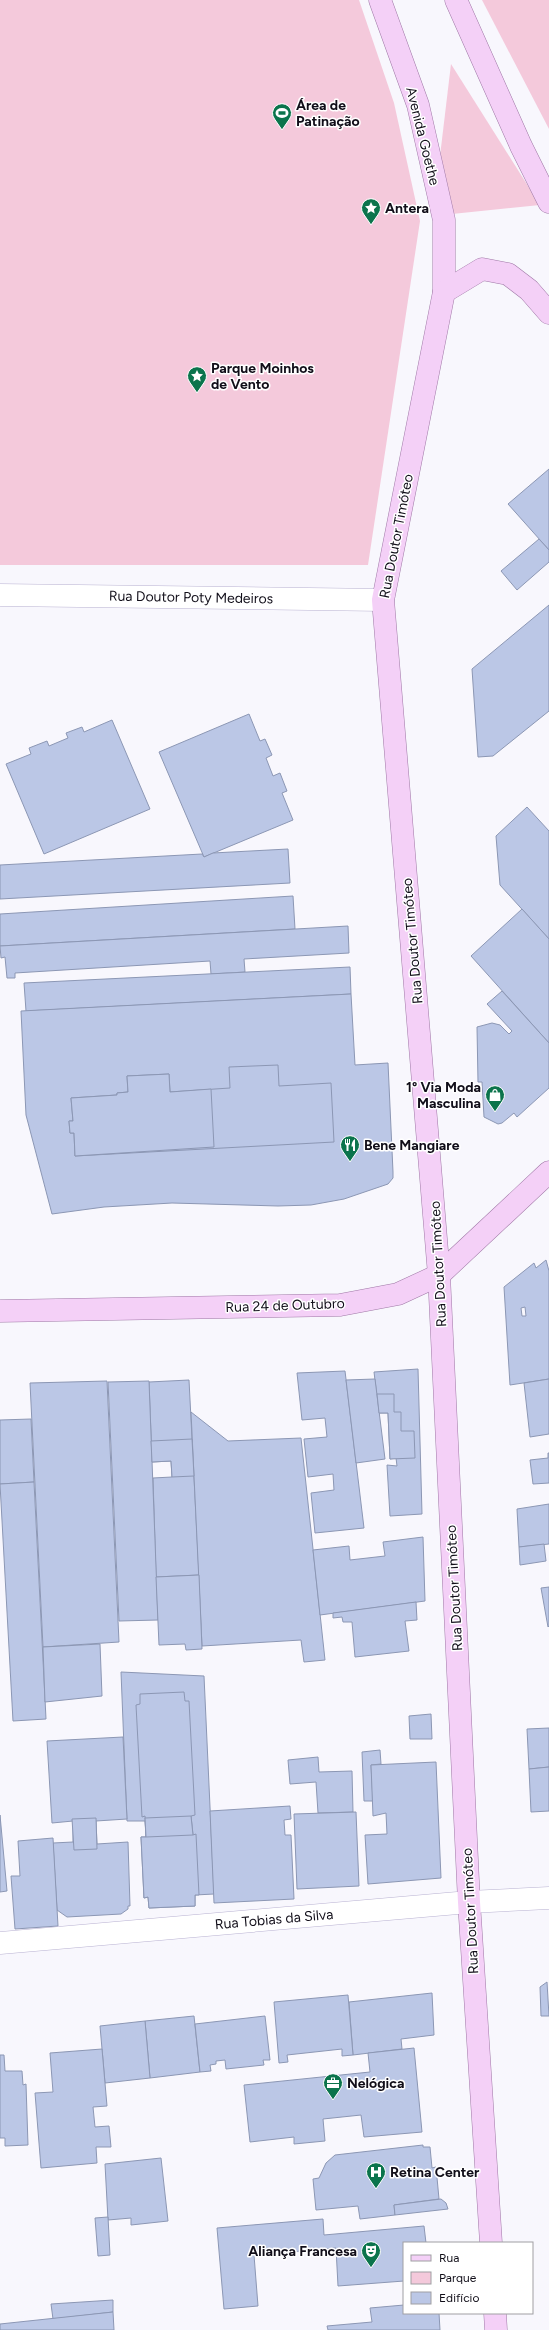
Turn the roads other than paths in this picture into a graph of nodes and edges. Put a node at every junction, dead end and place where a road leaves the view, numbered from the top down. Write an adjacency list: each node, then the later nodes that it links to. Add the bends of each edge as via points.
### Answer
1 (380, 0): 4 (main road, Avenida Goethe, via 418,104 444,220)
2 (456, 0): 3 (main road, via 521,146)
3 (549, 202)
4 (444, 292): 5 (main road, via 482,269 508,274 529,290); 7 (main road, Rua Doutor Timóteo)
5 (549, 313)
6 (0, 596): 7 (street, Rua Doutor Poty Medeiros)
7 (383, 600): 9 (main road, Rua Doutor Timóteo)
8 (549, 1172): 9 (main road, Rua 24 de Outubro)
9 (439, 1275): 10 (main road, Rua 24 de Outubro, via 398,1294 340,1305); 12 (main road, Rua Doutor Timóteo)
10 (0, 1311)
11 (549, 1898): 12 (street, Rua Tobias da Silva)
12 (469, 1902): 13 (street, Rua Tobias da Silva); 14 (main road, Rua Doutor Timóteo)
13 (0, 1943)
14 (491, 2242)
15 (495, 2314): 16 (main road)
16 (496, 2330)

